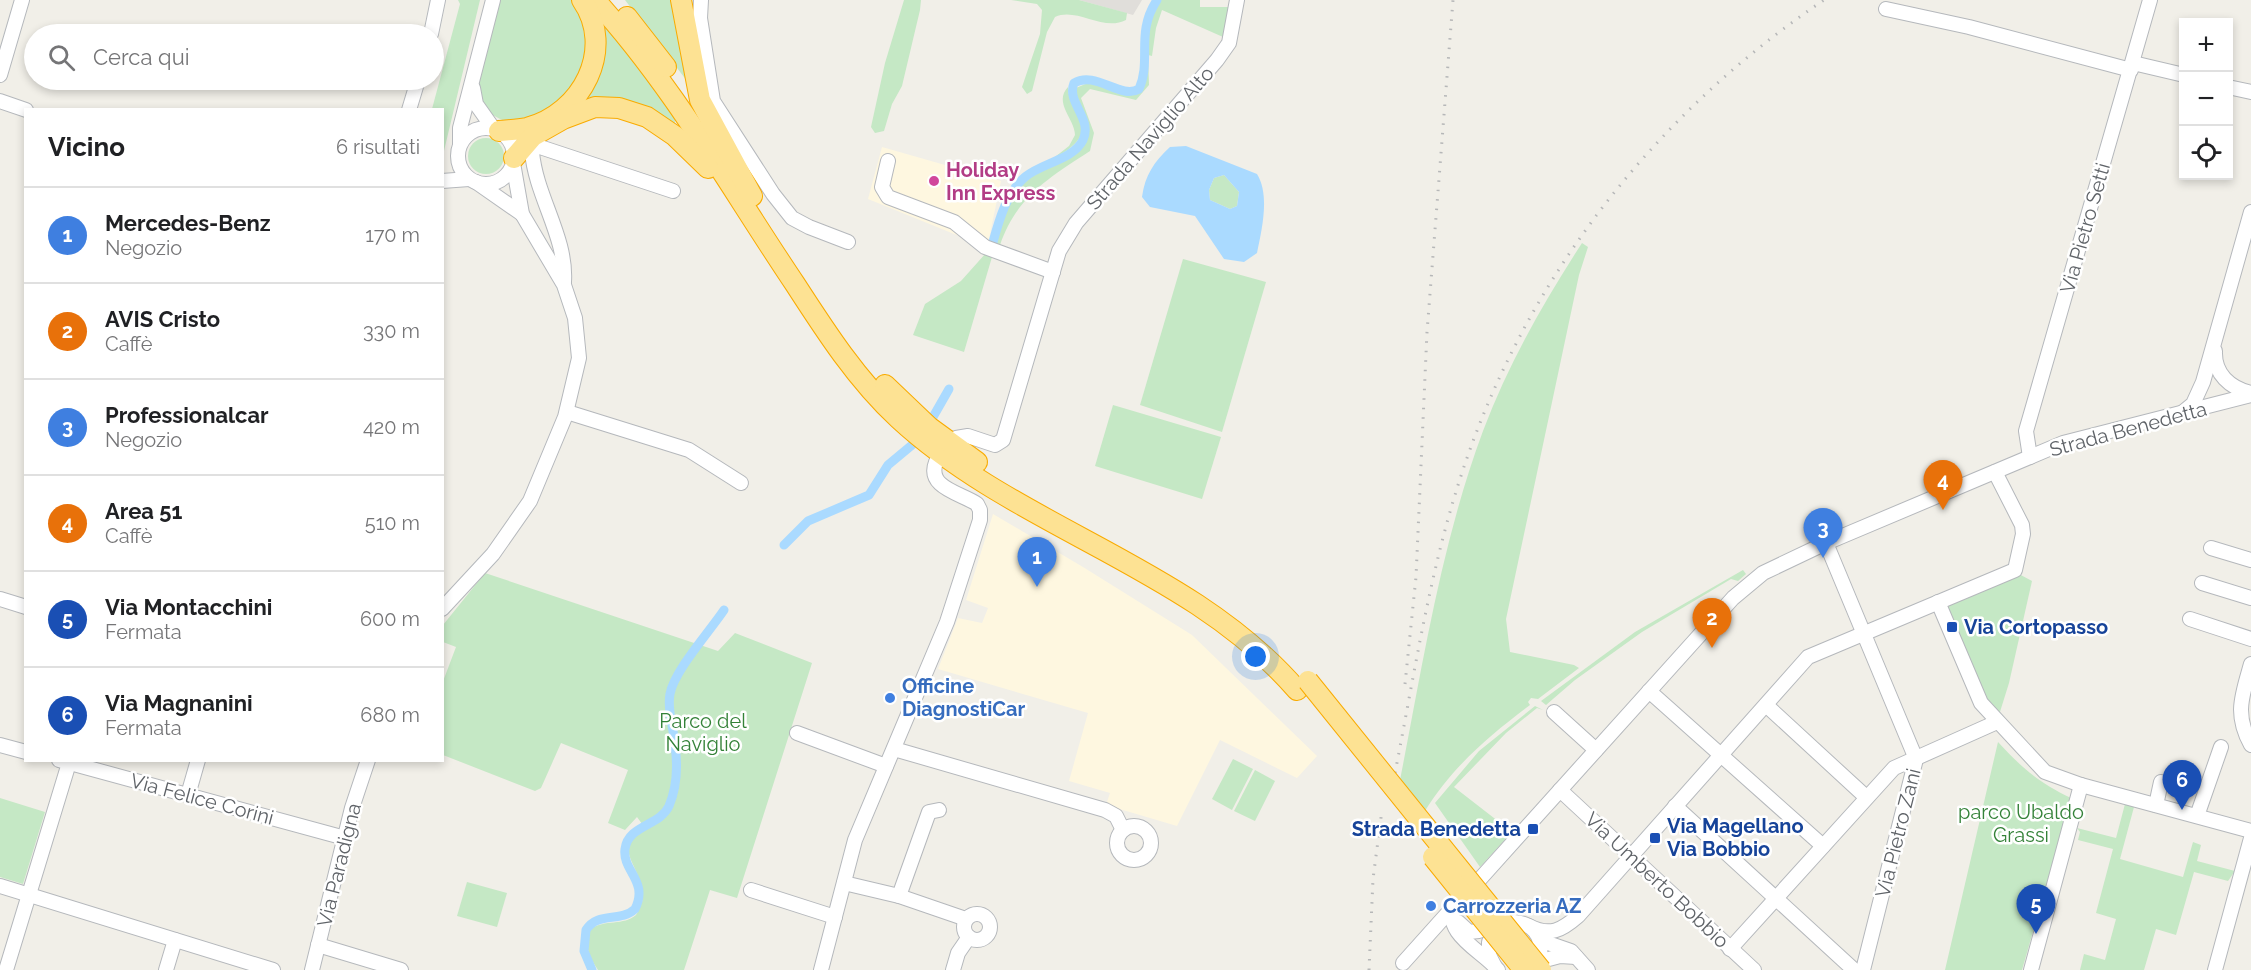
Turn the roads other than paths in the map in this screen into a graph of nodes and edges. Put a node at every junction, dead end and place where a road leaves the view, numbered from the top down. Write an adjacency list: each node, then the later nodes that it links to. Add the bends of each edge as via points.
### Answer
1 (22, 0): 15 (street)
2 (438, 0): 12 (street)
3 (493, 0): 16 (street)
4 (582, 0): 23 (highway, via 593,23 595,48 591,72 581,92 566,108 533,126)
5 (595, 0): 35 (highway, via 654,73)
6 (613, 0): 31 (highway, via 662,62)
7 (681, 0): 31 (highway, via 700,100)
8 (701, 0): 34 (street, via 710,90 716,108 792,218)
9 (1237, 0): 36 (street, Strada Naviglio Alto, via 1229,43 1076,223 1059,251)
10 (2151, 0): 13 (street, Via Pietro Setti)
11 (1886, 9): 13 (street)
12 (433, 24)
13 (2132, 66): 14 (street); 46 (street, Via Pietro Setti, via 2026,431)
14 (2179, 74)
15 (0, 75)
16 (472, 80): 23 (street, via 476,104); 24 (street, via 460,128)
17 (2233, 88): 19 (street)
18 (415, 90): 21 (street)
19 (2251, 92)
20 (0, 101): 22 (street)
21 (410, 108)
22 (24, 109)
23 (496, 130): 24 (street, via 474,130); 25 (street, via 508,138)
24 (459, 150): 27 (street); 29 (street, via 459,165)
25 (514, 160): 29 (street, via 509,171 494,183); 33 (street); 35 (highway, via 533,136 596,107 619,108 647,117 675,136 708,169)
26 (888, 161): 36 (street, via 882,187 888,197 954,222 988,248)
27 (444, 176)
28 (444, 180): 29 (street)
29 (472, 180): 33 (street)
30 (673, 191): 37 (street, via 537,146 532,152 533,171 561,248)
31 (752, 196): 63 (highway, via 859,354 884,385 921,420 986,468 1220,604 1268,641)
32 (2251, 212): 38 (street)
33 (522, 214): 37 (street)
34 (848, 242)
35 (775, 254): 63 (highway, via 854,369 923,440 981,480 1204,609)
36 (1053, 272): 45 (street, Strada Naviglio Alto, via 1002,442 995,445 968,436)
37 (564, 285): 43 (street, via 575,318 579,358)
38 (2216, 342): 39 (street); 40 (street, via 2217,365)
39 (2203, 382): 42 (street, via 2206,395); 44 (street, via 2193,404)
40 (2226, 382): 41 (street); 42 (street)
41 (2251, 394): 42 (street, Strada Benedetta)
42 (2220, 404): 44 (street, Strada Benedetta)
43 (567, 412): 49 (street, via 689,450); 58 (street, via 530,501 493,554)
44 (2180, 414): 46 (street, Strada Benedetta, via 2063,443)
45 (956, 438)
46 (2030, 457): 48 (street, Strada Benedetta)
47 (936, 462): 72 (street, via 934,474 938,482 976,504 981,516 947,622)
48 (1995, 472): 50 (street, Strada Benedetta); 56 (street, via 2022,525 2015,570)
49 (741, 483)
50 (1826, 543): 60 (street, Via Pietro Zani); 64 (street, Strada Benedetta, via 1763,573 1744,587)
51 (2211, 548): 52 (street)
52 (2251, 560)
53 (2202, 583): 54 (street)
54 (2251, 598)
55 (0, 599): 57 (street)
56 (1938, 602): 60 (street); 67 (street, via 1982,703)
57 (24, 606)
58 (444, 607)
59 (2190, 619): 61 (street)
60 (1864, 633): 65 (street, via 1808,657); 76 (street, Via Pietro Zani)
61 (2251, 639)
62 (2251, 664): 69 (street, via 2240,704 2241,728)
63 (1303, 685): 118 (highway, bridge); 129 (highway, bridge)
64 (1649, 691): 73 (street, Strada Benedetta); 75 (street)
65 (1766, 705): 75 (street); 86 (street)
66 (1554, 712): 73 (street)
67 (1997, 722): 76 (street); 83 (street, via 2045,772)
68 (797, 733): 81 (street)
69 (2251, 745)
70 (0, 746): 74 (street)
71 (2221, 747): 90 (street)
72 (894, 749): 81 (street); 91 (street, via 1105,810 1116,816)
73 (1596, 750): 84 (street, Strada Benedetta)
74 (24, 752)
75 (1721, 756): 88 (street); 95 (street)
76 (1916, 759): 86 (street, via 1894,768); 133 (street, Via Pietro Zani)
77 (64, 762): 80 (street, Via Felice Corini); 101 (street)
78 (197, 762): 85 (street)
79 (367, 762): 93 (street, Via Paradigna)
80 (103, 766): 85 (street, Via Felice Corini)
81 (886, 766): 98 (street, via 855,840)
82 (2161, 782): 87 (street)
83 (2081, 785): 87 (street); 134 (street)
84 (1560, 790): 96 (street, Via Umberto Bobbio); 97 (street, Strada Benedetta)
85 (188, 795): 93 (street, Via Felice Corini)
86 (1866, 797): 95 (street)
87 (2156, 805): 90 (street)
88 (1675, 806): 96 (street); 103 (street)
89 (939, 810): 102 (street, via 929,812)
90 (2198, 816): 92 (street)
91 (1122, 830)
92 (2251, 831)
93 (345, 838): 115 (street, Via Paradigna)
94 (2251, 838): 135 (street)
95 (1823, 846): 103 (street)
96 (1631, 856): 110 (street, via 1562,929); 116 (street, Via Umberto Bobbio)
97 (1480, 879)
98 (844, 883): 102 (street); 105 (street)
99 (0, 886): 101 (street)
100 (751, 890): 105 (street)
101 (30, 895): 114 (street); 122 (street)
102 (899, 896): 106 (street)
103 (1777, 898): 116 (street); 132 (street)
104 (1459, 906): 107 (street); 109 (street); 112 (street, via 1467,924)
105 (835, 917): 127 (street)
106 (966, 919): 113 (street, via 964,928); 113 (street, via 980,914 990,925 985,937)
107 (1452, 919): 109 (street); 111 (street); 112 (street, via 1469,932)
108 (1514, 922): 110 (street)
109 (1433, 928): 111 (street); 119 (street)
110 (1533, 930): 117 (street, via 1545,942 1571,951); 118 (street)
111 (1459, 934): 121 (street)
112 (1483, 935): 121 (street)
113 (969, 937): 128 (street)
114 (175, 940): 120 (street); 123 (street)
115 (318, 945): 125 (street, Via Paradigna); 126 (street)
116 (1730, 949): 131 (street, Via Umberto Bobbio)
117 (1578, 958): 118 (street, via 1560,956); 130 (street)
118 (1542, 961)
119 (1402, 963)
120 (237, 965): 124 (street)
121 (1498, 969)
122 (6, 970)
123 (166, 970)
124 (273, 970)
125 (312, 970)
126 (400, 970)
127 (821, 970)
128 (953, 970)
129 (1524, 970)
130 (1588, 970)
131 (1754, 970)
132 (1854, 970)
133 (1863, 970)
134 (2031, 970)
135 (2215, 970)

